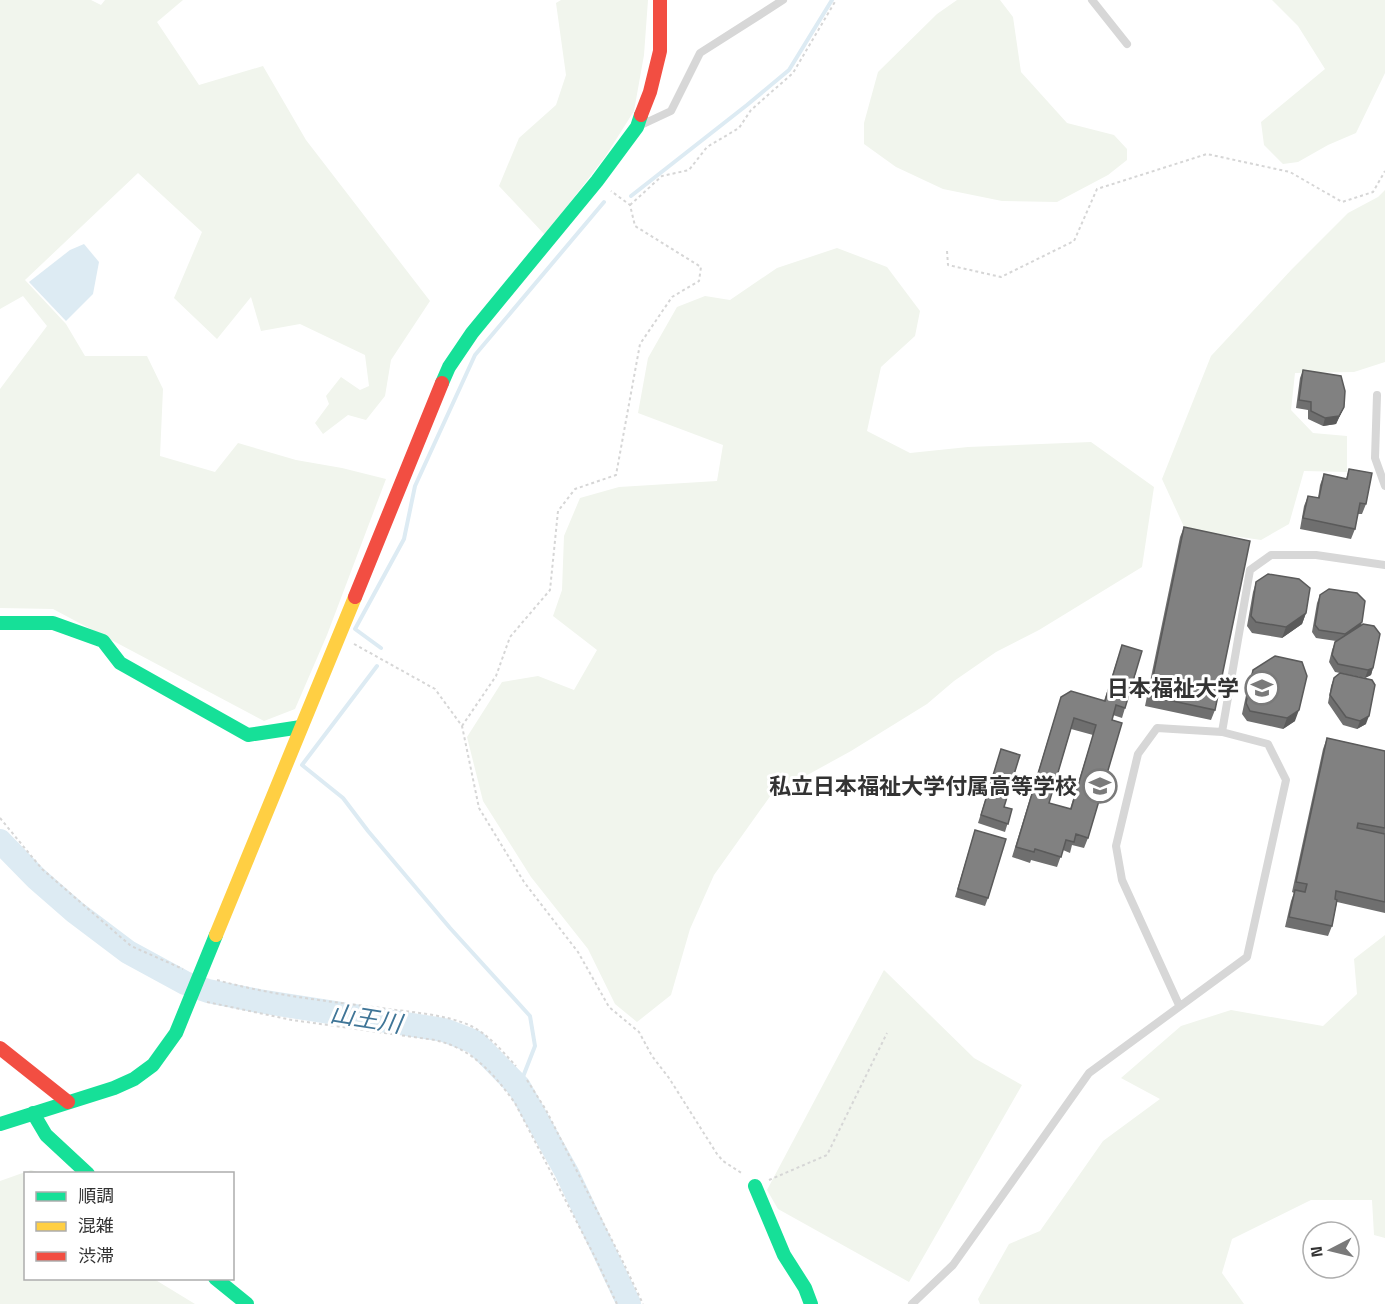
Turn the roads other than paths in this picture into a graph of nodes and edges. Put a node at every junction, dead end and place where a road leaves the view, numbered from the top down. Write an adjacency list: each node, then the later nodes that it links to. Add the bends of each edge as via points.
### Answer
1 (660, 0): 5 (street, via 660,51)
2 (783, 0): 5 (lane, via 699,53 671,111)
3 (1092, 0): 4 (lane)
4 (1127, 44)
5 (637, 127): 10 (street, via 449,367)
6 (1377, 395): 7 (lane, via 1375,458)
7 (1385, 486)
8 (1385, 565): 11 (lane, via 1316,555 1270,555 1250,570)
9 (0, 623): 10 (street, via 53,622 103,641 120,663 248,735)
10 (301, 727): 14 (street, via 192,1000 172,1040 153,1065 121,1086)
11 (1221, 732): 12 (lane, via 1268,744 1286,780 1246,957); 12 (lane, via 1157,728 1138,754 1116,846 1122,879)
12 (1179, 1005): 22 (lane, via 1089,1073 953,1265)
13 (0, 1048): 14 (street)
14 (68, 1102): 15 (street)
15 (33, 1113): 16 (street); 17 (street, via 46,1135)
16 (0, 1124)
17 (87, 1172)
18 (755, 1186): 21 (street, via 784,1256 809,1294)
19 (217, 1280): 20 (street)
20 (247, 1304)
21 (811, 1304)
22 (912, 1304)

